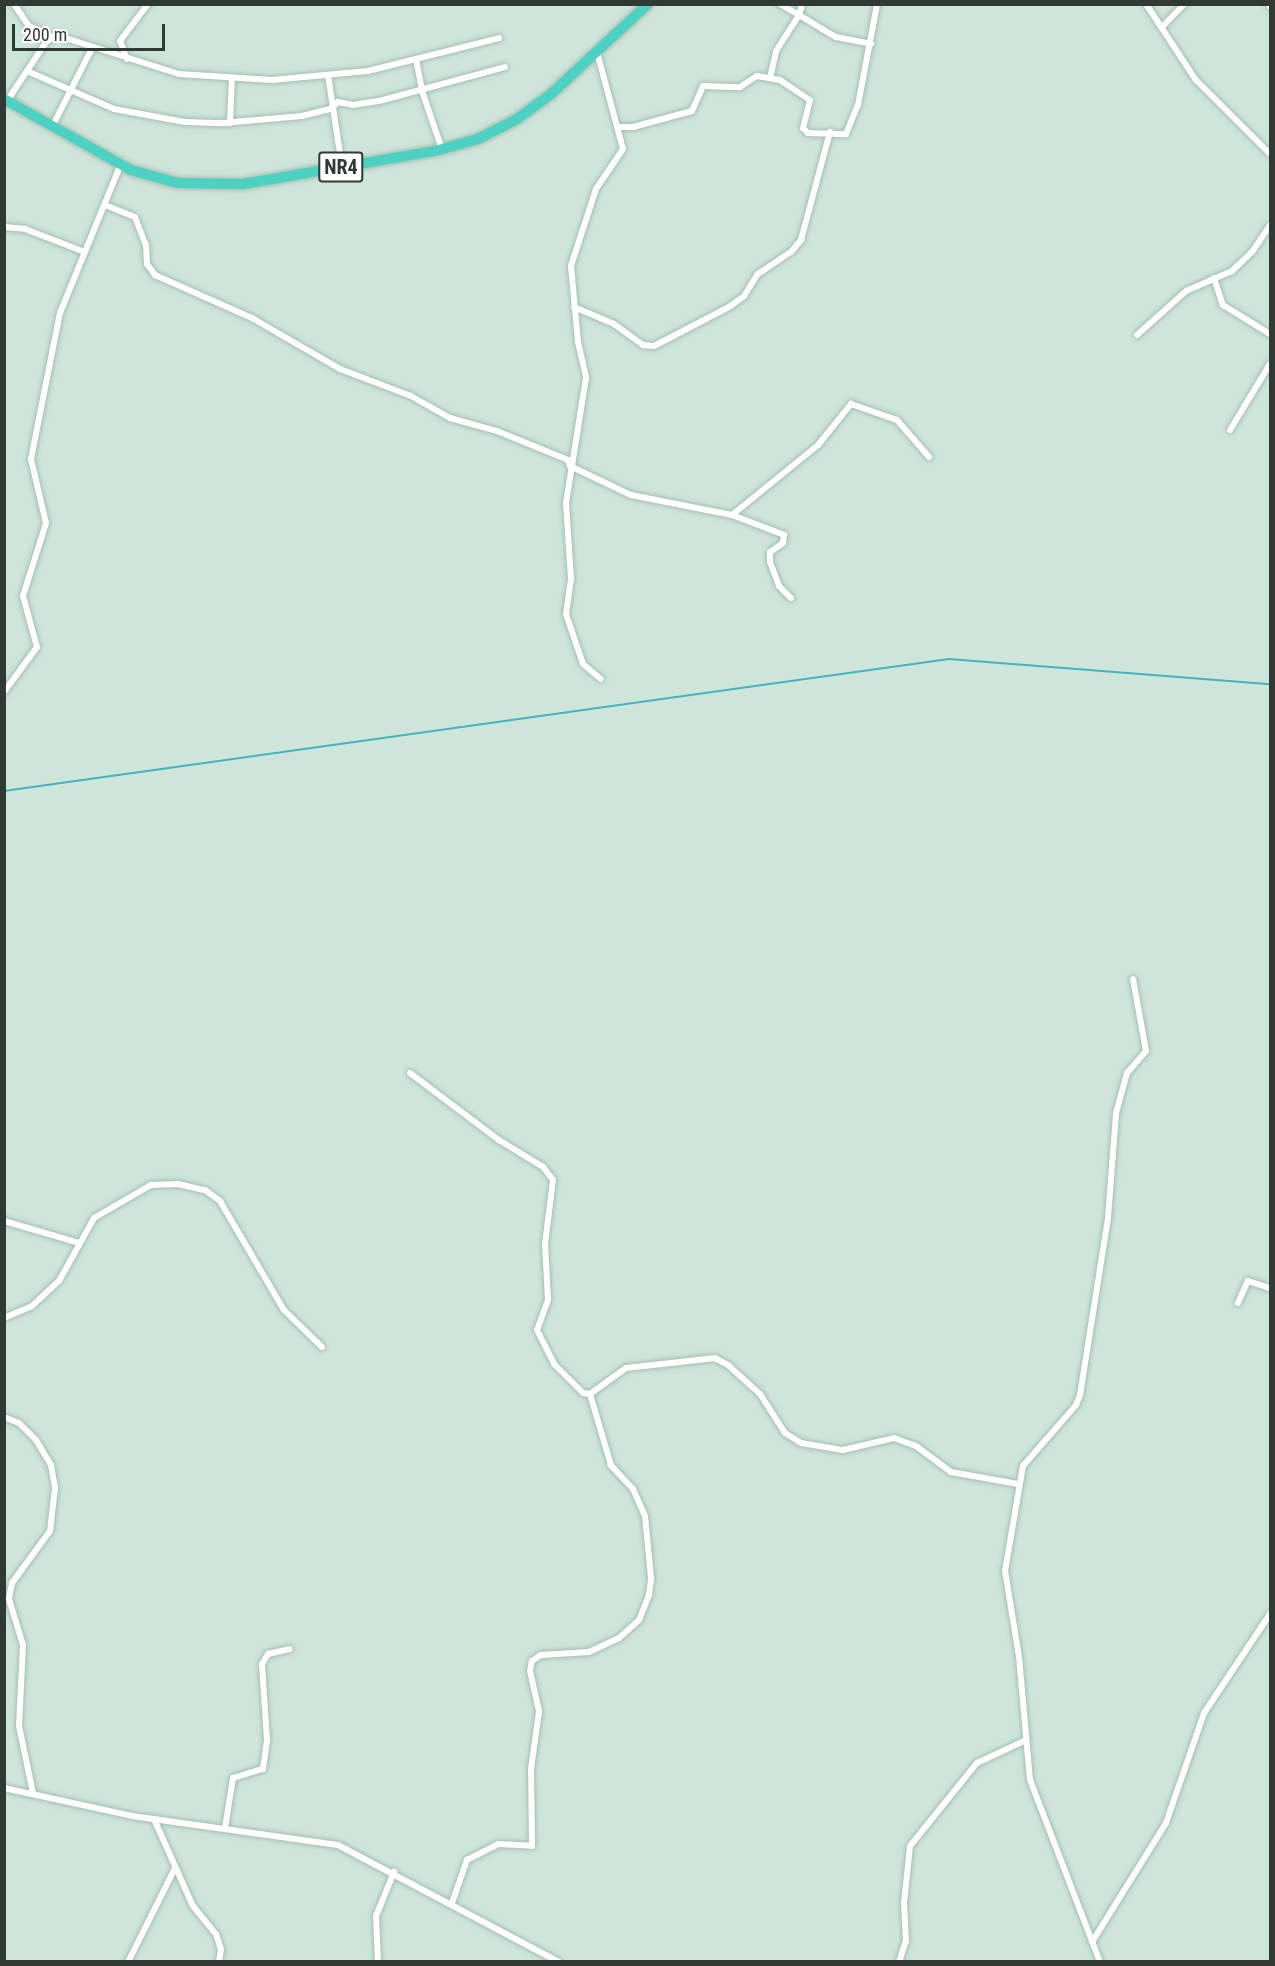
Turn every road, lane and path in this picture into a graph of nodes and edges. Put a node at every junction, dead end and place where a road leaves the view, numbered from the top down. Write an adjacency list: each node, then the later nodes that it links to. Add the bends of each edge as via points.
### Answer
1 (14, 4): 11 (street, via 28,26)
2 (148, 4): 16 (street, via 120,41)
3 (648, 4): 15 (highway, NR4)
4 (780, 4): 9 (street)
5 (802, 4): 9 (street)
6 (878, 4): 13 (street)
7 (1146, 4): 10 (street)
8 (1184, 4): 10 (street)
9 (799, 15): 13 (street, via 836,37); 22 (street, via 776,51)
10 (1161, 27): 32 (street, via 1196,80)
11 (50, 36): 14 (street, via 63,36); 19 (street)
12 (499, 38): 17 (street)
13 (872, 44): 30 (street, via 850,129 843,135)
14 (92, 48): 16 (street); 23 (street)
15 (597, 52): 29 (street, via 602,82); 31 (highway, NR4, via 517,119 478,139)
16 (127, 59): 21 (street, via 191,76)
17 (416, 59): 20 (street, via 368,71); 24 (street)
18 (505, 67): 24 (street)
19 (27, 71): 23 (street); 25 (street)
20 (328, 75): 21 (street, via 272,80); 26 (street)
21 (232, 78): 27 (street)
22 (770, 78): 29 (street, via 753,76 735,88 705,85 692,111); 30 (street, via 810,100 805,131)
23 (70, 91): 27 (street, via 114,109 149,117); 28 (street)
24 (422, 92): 26 (street, via 353,105 338,102); 31 (street)
25 (6, 100): 28 (highway, NR4)
26 (331, 109): 27 (street, via 277,120); 34 (street)
27 (230, 123)
28 (52, 127): 33 (highway, NR4)
29 (620, 127): 40 (street, via 623,149 596,189 572,266)
30 (830, 132): 40 (street, via 801,240 791,252 758,274 744,296 729,307 654,346 643,345 614,324)
31 (442, 149): 34 (highway, NR4)
32 (1270, 154)
33 (120, 166): 34 (highway, NR4, via 162,180 216,185); 35 (street)
34 (342, 167)
35 (105, 205): 38 (street); 46 (street, via 135,217 146,245 147,264 155,275 252,318 340,369 411,396 450,418 543,449 568,460)
36 (1270, 225): 39 (street, via 1252,252 1232,271)
37 (4, 227): 38 (street, via 25,229)
38 (85, 252): 50 (street, via 63,301 31,459 46,522 23,596 37,647)
39 (1214, 278): 41 (street, via 1186,291); 42 (street, via 1223,304)
40 (574, 307): 46 (street, via 586,378)
41 (1137, 334)
42 (1270, 334)
43 (1270, 364): 44 (street)
44 (1230, 430)
45 (929, 457): 47 (street, via 897,420 851,404 818,445)
46 (570, 466): 47 (street, via 631,495); 49 (street, via 566,503 571,579 567,621 583,664)
47 (732, 515): 48 (street, via 784,535 783,543 770,552 770,562 779,586)
48 (791, 598)
49 (601, 679)
50 (4, 692)
51 (1133, 979): 61 (street, via 1146,1051 1127,1073 1116,1113 1108,1218 1080,1395 1076,1405 1030,1457)
52 (410, 1073): 59 (street, via 499,1140 543,1167 553,1180 545,1244 549,1300 537,1330 558,1368 583,1393)
53 (4, 1221): 54 (street)
54 (79, 1243): 57 (street, via 59,1281 32,1306); 58 (street, via 94,1218 151,1185 178,1184 205,1190 220,1201 284,1310)
55 (1270, 1288): 56 (street, via 1248,1281)
56 (1238, 1303)
57 (4, 1318)
58 (322, 1347)
59 (590, 1394): 61 (street, via 626,1368 715,1358 760,1394 785,1433 801,1443 843,1450 894,1438 916,1446 951,1472); 72 (street, via 611,1466 633,1489 645,1516 649,1594 639,1620 619,1638 589,1652 541,1655 532,1661 530,1671 538,1711 531,1769 531,1846 498,1844 467,1860)
60 (4, 1417): 62 (street, via 25,1428 41,1447 52,1469 56,1498 50,1531 12,1583)
61 (1018, 1484): 65 (street, via 1005,1571 1019,1657)
62 (7, 1598): 67 (street, via 23,1645 19,1726)
63 (1270, 1614): 73 (street, via 1204,1713 1166,1823)
64 (288, 1649): 69 (street, via 268,1654 262,1664 267,1740 264,1769 233,1778)
65 (1026, 1740): 73 (street, via 1030,1780); 78 (street, via 976,1763 910,1846 904,1903 906,1941)
66 (4, 1788): 67 (street)
67 (33, 1793): 68 (street)
68 (154, 1819): 69 (street); 70 (street)
69 (225, 1828): 71 (street, via 338,1845)
70 (174, 1868): 74 (street); 75 (street, via 193,1906 216,1934 221,1949)
71 (394, 1872): 72 (street); 76 (street, via 376,1916)
72 (452, 1903): 77 (street)
73 (1092, 1942): 79 (street)
74 (128, 1962)
75 (219, 1962)
76 (378, 1962)
77 (559, 1962)
78 (898, 1962)
79 (1100, 1962)

